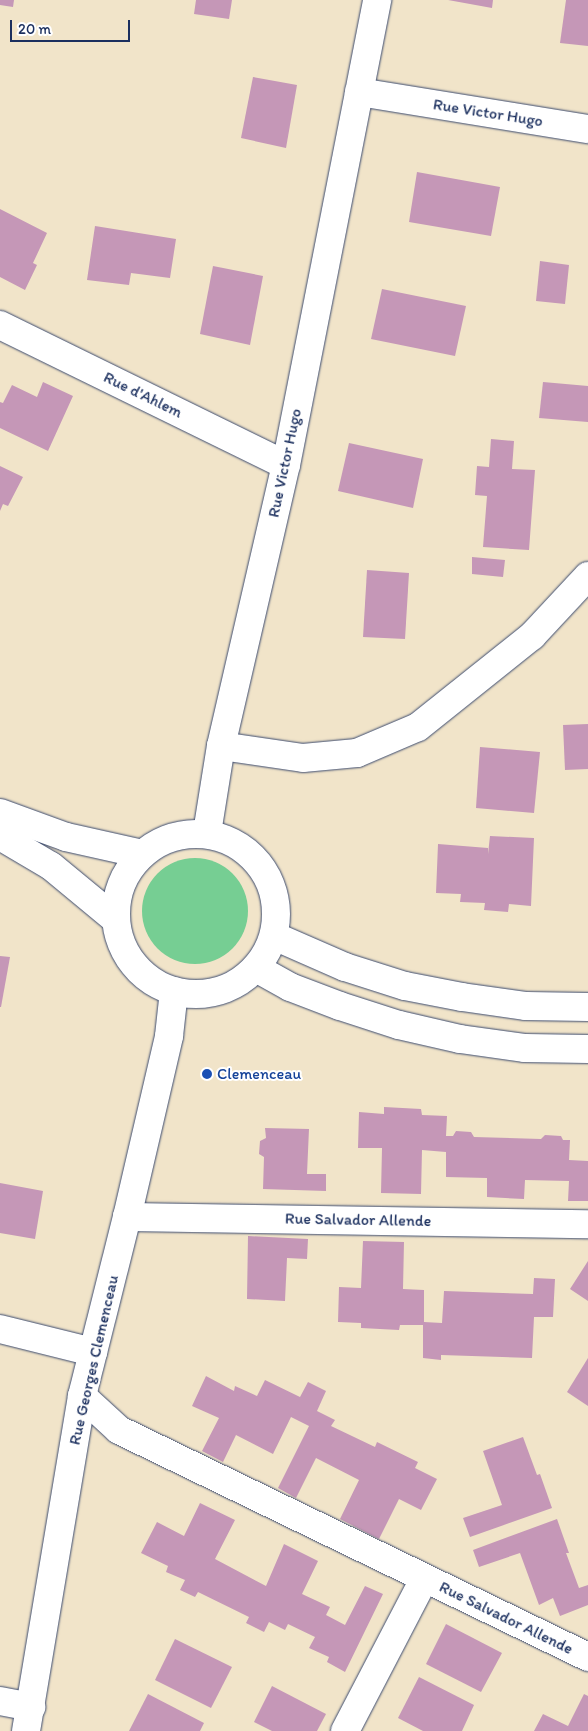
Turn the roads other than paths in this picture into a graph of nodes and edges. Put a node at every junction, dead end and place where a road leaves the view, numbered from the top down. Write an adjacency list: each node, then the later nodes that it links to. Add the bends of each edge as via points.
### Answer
1 (377, 0): 2 (street, Rue Victor Hugo)
2 (358, 92): 3 (street, Rue Victor Hugo); 5 (street, Rue Victor Hugo)
3 (588, 129)
4 (0, 325): 5 (street, Rue d'Ahlem)
5 (286, 465): 7 (street, Rue Victor Hugo)
6 (588, 576): 7 (street, via 532,636 418,727 357,753 304,758)
7 (222, 746): 9 (street, Rue Victor Hugo)
8 (0, 813): 11 (street, via 66,837)
9 (207, 833): 11 (street, via 172,836); 13 (street, via 239,845 264,870 276,902)
10 (0, 836): 12 (street, via 51,866)
11 (142, 854): 12 (street, via 126,872 117,895)
12 (115, 919): 15 (street, via 121,943 133,964 152,981)
13 (274, 936): 14 (street); 16 (street, via 345,967 405,986 526,1006)
14 (256, 968): 15 (street, via 232,986 204,994); 17 (street, via 290,987 399,1025 460,1039 525,1048)
15 (174, 991): 18 (street, Rue Georges Clemenceau, via 169,1036)
16 (588, 1007)
17 (588, 1049)
18 (128, 1217): 19 (street, Rue Salvador Allende); 21 (street, Rue Georges Clemenceau)
19 (588, 1224)
20 (0, 1329): 21 (street)
21 (93, 1352): 22 (street, Rue Georges Clemenceau)
22 (82, 1396): 23 (street, Rue Salvador Allende, via 119,1430); 26 (street, Rue Georges Clemenceau)
23 (424, 1579): 24 (street, Rue Salvador Allende); 27 (street, Rue Salvador Allende)
24 (588, 1657)
25 (0, 1701): 26 (street)
26 (28, 1719)
27 (345, 1731)

